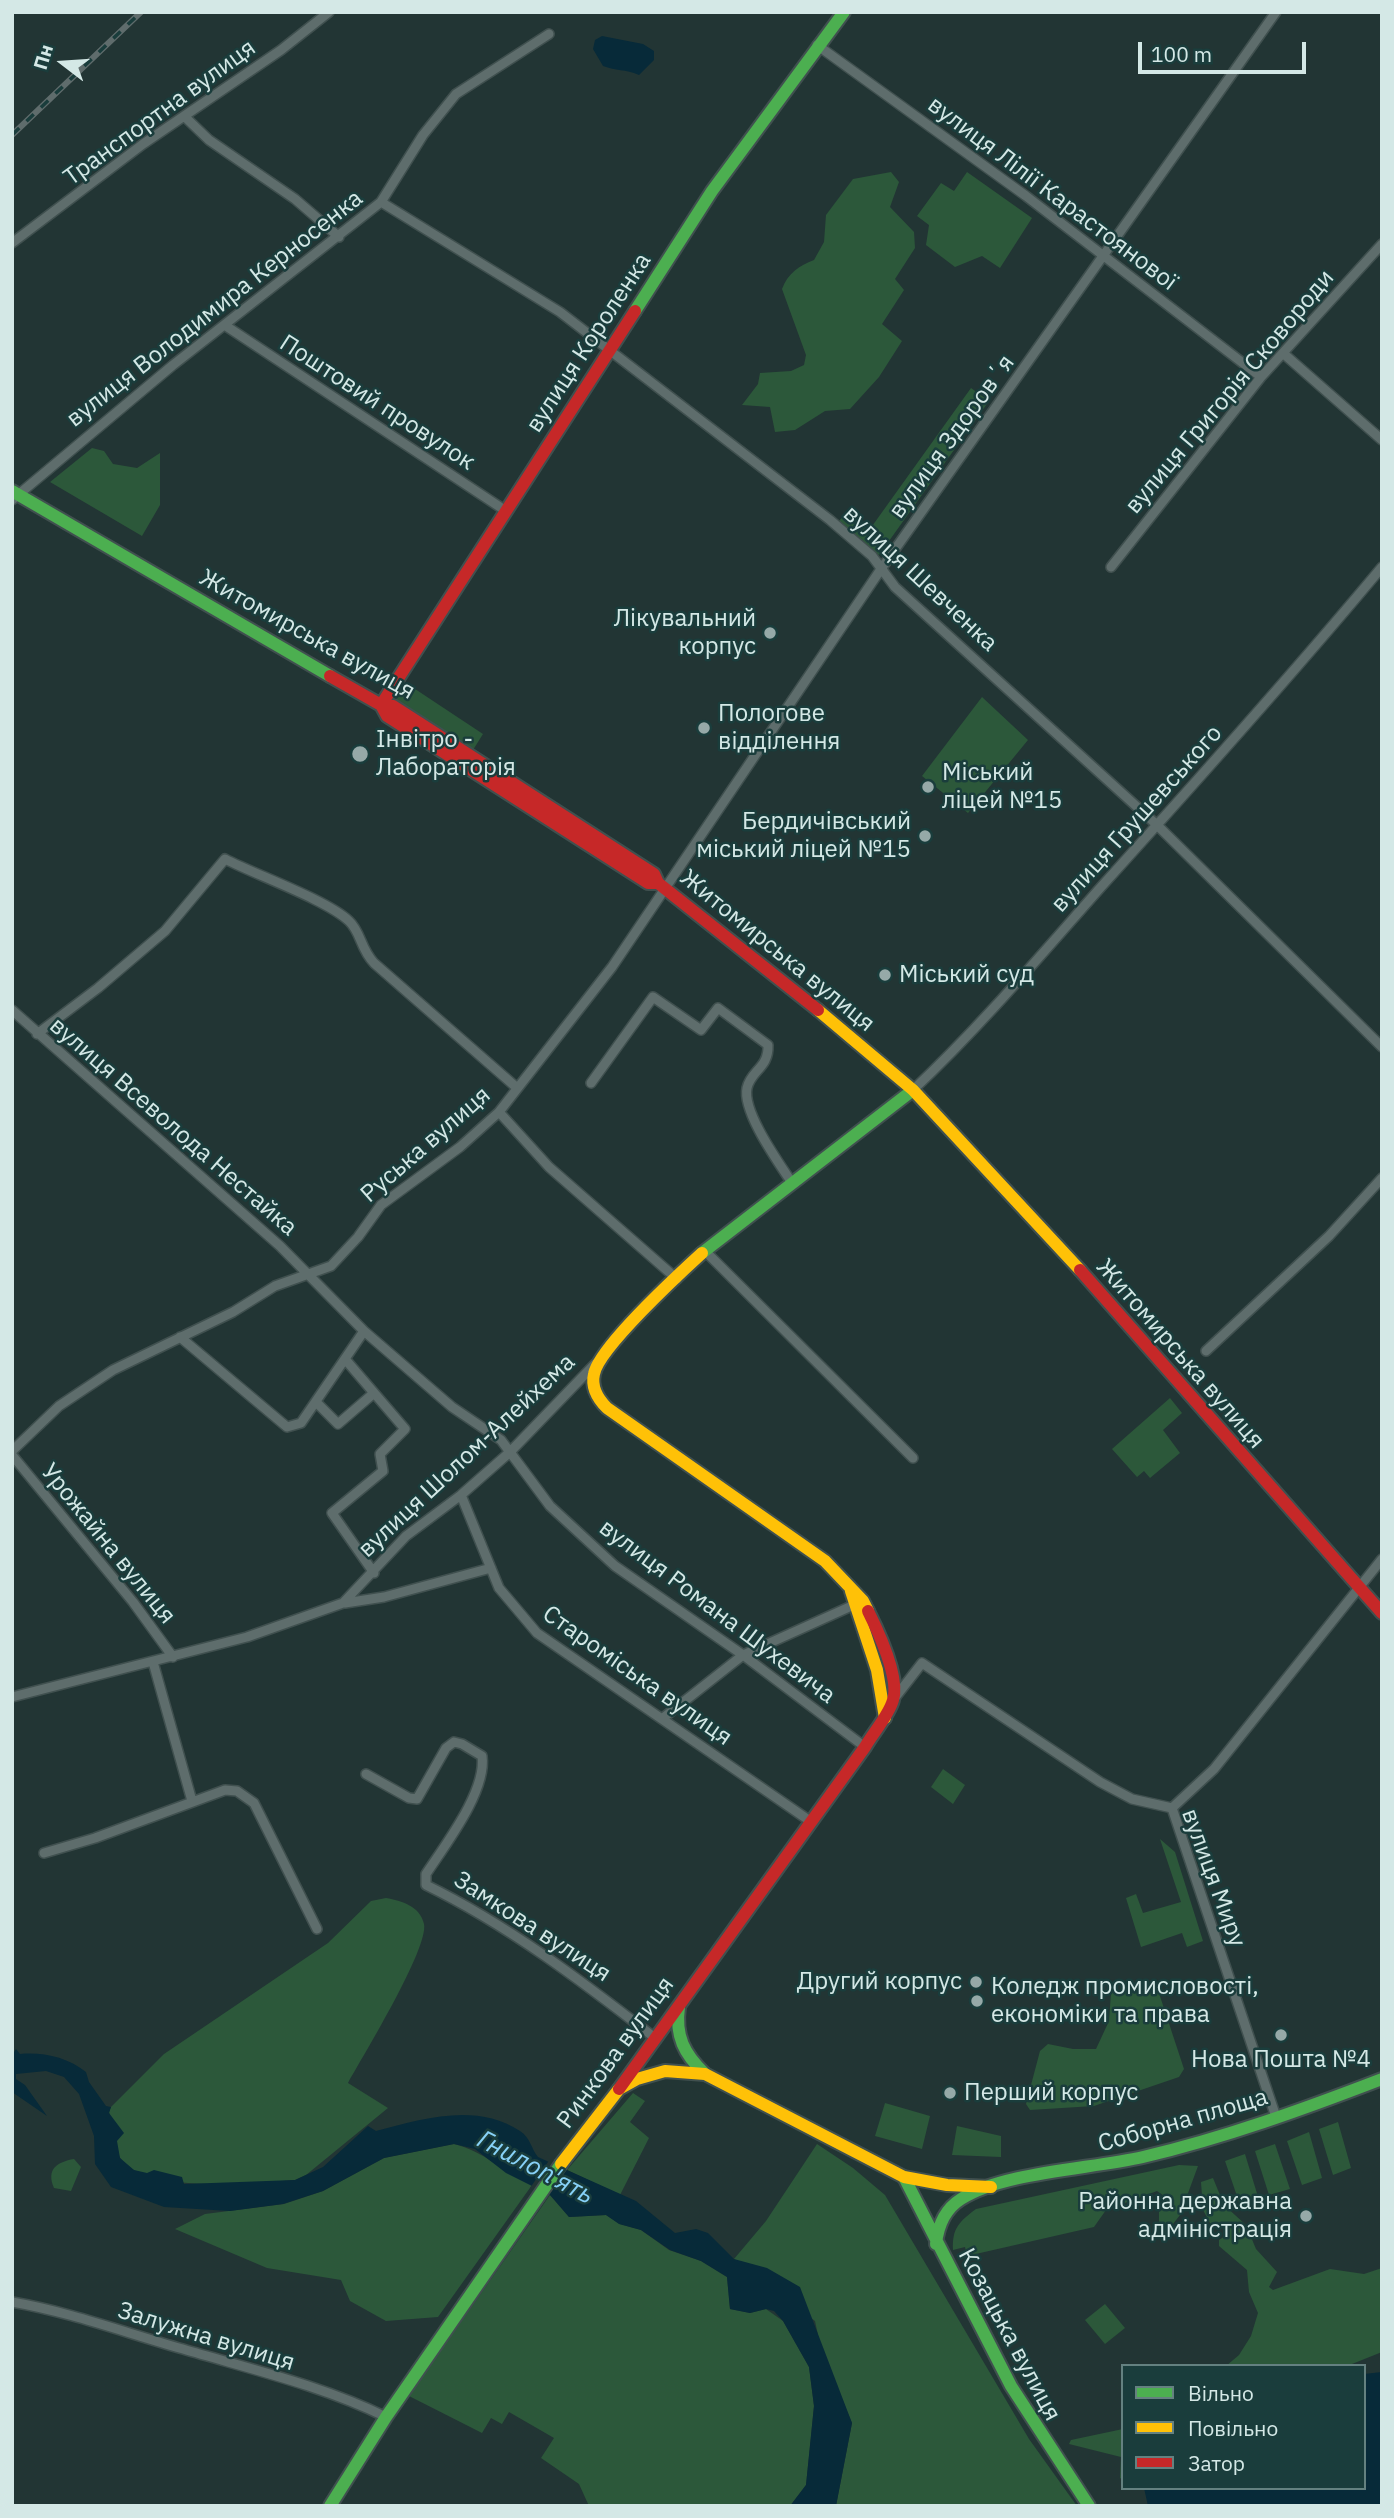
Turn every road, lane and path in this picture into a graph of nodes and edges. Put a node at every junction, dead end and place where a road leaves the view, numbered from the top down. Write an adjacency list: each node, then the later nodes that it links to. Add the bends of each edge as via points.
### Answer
1 (328, 12): 6 (street, Транспортна вулиця)
2 (844, 12): 5 (main road, вулиця Короленка)
3 (1276, 12): 11 (street, вулиця Здоровʼя)
4 (549, 34): 7 (street, вулиця Володимира Керносенка, via 456,94 423,135)
5 (817, 45): 11 (street, вулиця Лілії Карастоянової); 13 (main road, вулиця Короленка, via 712,191)
6 (184, 116): 8 (street); 9 (street, Транспортна вулиця)
7 (381, 202): 8 (street, вулиця Володимира Керносенка); 13 (street, вулиця Шевченка, via 506,277)
8 (339, 237): 12 (street, вулиця Володимира Керносенка)
9 (12, 243)
10 (1382, 244): 14 (street, вулиця Григорія Сковороди)
11 (1104, 258): 15 (street, вулиця Лілії Карастоянової); 21 (street, вулиця Здоровʼя)
12 (226, 326): 17 (street, вулиця Володимира Керносенка); 18 (street, Поштовий провулок)
13 (610, 348): 18 (main road, вулиця Короленка); 21 (street, вулиця Шевченка, via 830,520)
14 (1284, 354): 15 (street, вулиця Григорія Сковороди); 16 (street)
15 (1261, 377): 19 (street, вулиця Григорія Сковороди)
16 (1382, 440)
17 (14, 495): 22 (main road, Житомирська вулиця)
18 (506, 510): 22 (main road, вулиця Короленка)
19 (1111, 567)
20 (1382, 567): 23 (street, вулиця Грушевського)
21 (881, 569): 23 (street, вулиця Шевченка, via 895,587); 24 (street, вулиця Здоровʼя)
22 (381, 705): 24 (main road, Житомирська вулиця, via 393,706 564,813 654,874)
23 (1157, 825): 27 (street, вулиця Шевченка); 30 (street, вулиця Грушевського)
24 (662, 886): 29 (street, Руська вулиця, via 612,967); 30 (main road, Житомирська вулиця, via 771,970)
25 (12, 1010): 26 (street, вулиця Всеволода Нестайка)
26 (37, 1034): 29 (street, via 164,931 225,859 349,921 362,950 374,963); 35 (street, вулиця Всеволода Нестайка, via 251,1219)
27 (1382, 1047)
28 (591, 1083): 33 (street, via 653,997 701,1030 718,1008 768,1045 768,1058 747,1086 747,1103)
29 (516, 1087): 31 (street, Руська вулиця)
30 (913, 1090): 33 (main road, вулиця Шолом-Алейхема); 52 (main road, Житомирська вулиця, via 1106,1298)
31 (499, 1112): 35 (street, Руська вулиця, via 381,1205 331,1266); 36 (street, via 549,1167)
32 (1382, 1178): 39 (street, via 1329,1237)
33 (792, 1183): 34 (main road, вулиця Шолом-Алейхема)
34 (705, 1251): 36 (main road, вулиця Шолом-Алейхема); 46 (street)
35 (307, 1275): 37 (street, вулиця Романа Шухевича); 38 (street, Руська вулиця, via 275,1286)
36 (677, 1279): 40 (main road, вулиця Шолом-Алейхема)
37 (363, 1331): 41 (street); 44 (street, вулиця Романа Шухевича)
38 (180, 1337): 43 (street, via 287,1427 301,1423); 45 (street, Руська вулиця, via 113,1370 59,1406)
39 (1206, 1351)
40 (601, 1358): 44 (street, вулиця Шолом-Алейхема); 51 (main road, via 593,1379 597,1396 607,1408 825,1561)
41 (345, 1359): 42 (street); 43 (street)
42 (374, 1393): 43 (street, via 338,1424); 50 (street, via 405,1429 380,1454 383,1471 332,1513)
43 (316, 1402)
44 (510, 1452): 47 (street, вулиця Шолом-Алейхема); 56 (street, вулиця Романа Шухевича, via 550,1506 615,1566)
45 (12, 1453): 57 (street, Урожайна вулиця)
46 (913, 1458)
47 (461, 1495): 49 (street, Староміська вулиця); 50 (street, вулиця Шолом-Алейхема, via 406,1536)
48 (1382, 1559): 52 (street)
49 (491, 1568): 53 (street, via 384,1597); 61 (street, Староміська вулиця, via 499,1588 537,1633)
50 (374, 1573): 53 (street, вулиця Шолом-Алейхема)
51 (848, 1584): 54 (main road); 60 (main road, via 876,1625)
52 (1358, 1590): 55 (main road, Житомирська вулиця); 66 (street, via 1214,1769)
53 (343, 1603): 57 (street, вулиця Шолом-Алейхема)
54 (856, 1604): 56 (street); 62 (main road, via 880,1682)
55 (1382, 1613)
56 (743, 1655): 61 (street); 63 (street, вулиця Романа Шухевича)
57 (173, 1657): 58 (street, вулиця Шолом-Алейхема)
58 (153, 1662): 59 (street, вулиця Шолом-Алейхема); 65 (street)
59 (12, 1697)
60 (894, 1699): 62 (main road, Ринкова вулиця); 66 (street, вулиця Миру, via 922,1663 1100,1782 1132,1799)
61 (663, 1718): 67 (street, Староміська вулиця)
62 (885, 1718): 63 (main road, Ринкова вулиця)
63 (865, 1747): 67 (main road, Ринкова вулиця)
64 (366, 1774): 71 (street, Замкова вулиця, via 417,1799 454,1742 482,1756 482,1775 463,1816 426,1874 426,1885 541,1954)
65 (192, 1801): 68 (street); 69 (street, via 225,1790 247,1795)
66 (1172, 1808): 75 (street, вулиця Миру)
67 (810, 1821): 70 (main road, Ринкова вулиця)
68 (44, 1853)
69 (317, 1928)
70 (680, 2003): 71 (main road, Ринкова вулиця); 72 (main road, via 677,2037)
71 (655, 2038): 74 (main road, Ринкова вулиця)
72 (705, 2074): 74 (main road, via 664,2071); 76 (main road)
73 (1382, 2079): 75 (main road, Соборна площа)
74 (619, 2089): 80 (main road, Ринкова вулиця, via 531,2205)
75 (1276, 2117): 77 (main road, Соборна площа, via 1149,2155)
76 (904, 2177): 77 (main road, Соборна площа); 78 (main road, Козацька вулиця)
77 (991, 2187): 78 (main road, Соборна площа, via 955,2203 940,2223)
78 (936, 2244): 82 (main road, Козацька вулиця, via 1001,2373)
79 (12, 2302): 80 (street, Залужна вулиця, via 47,2308 243,2367)
80 (386, 2417): 81 (main road, Ринкова вулиця)
81 (330, 2506)
82 (1089, 2506)

